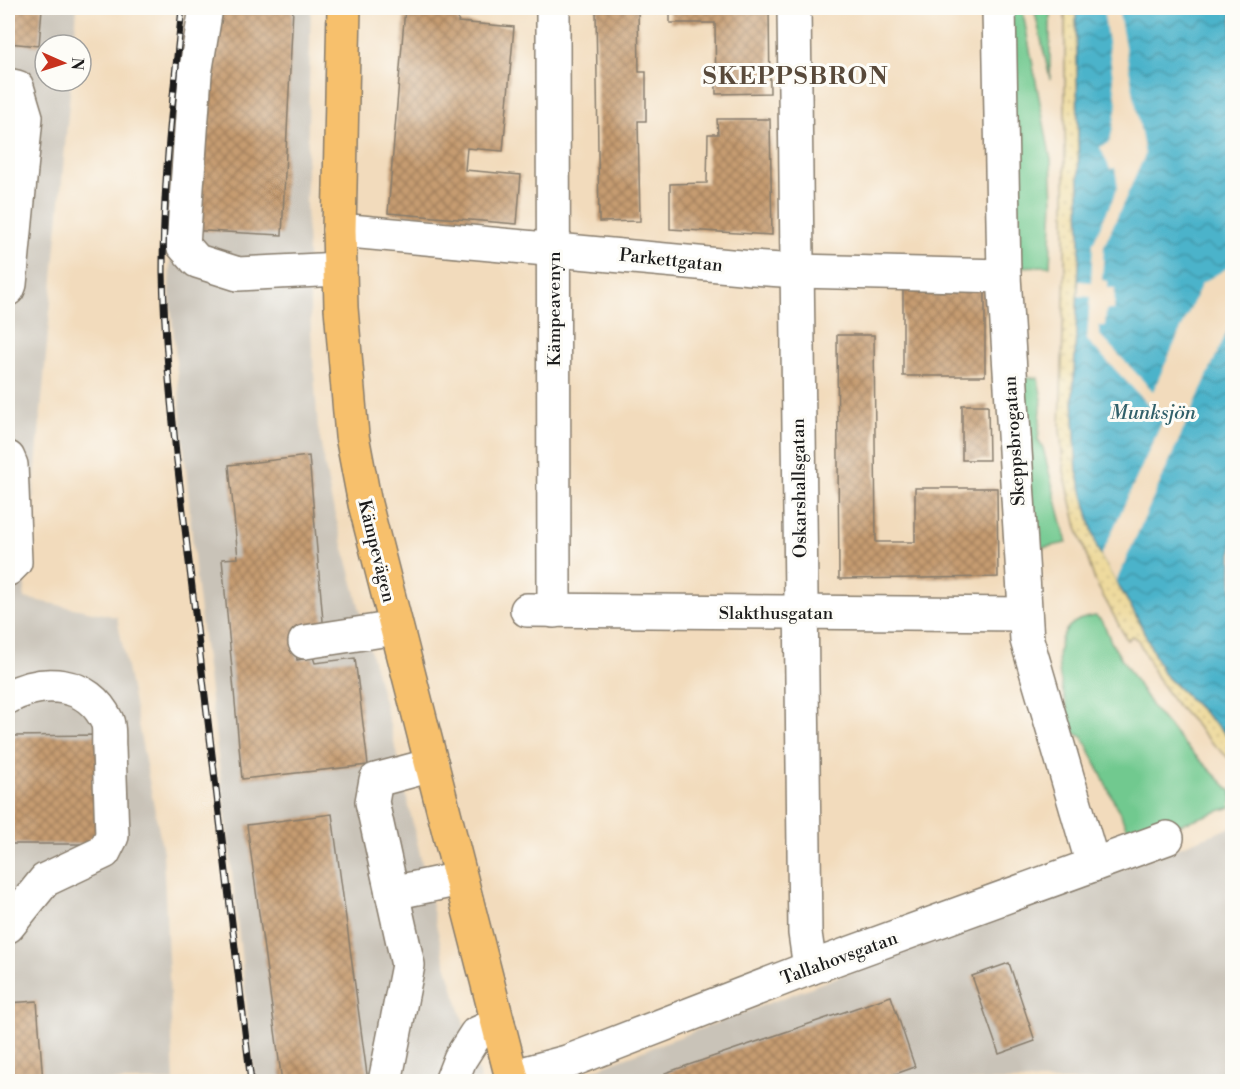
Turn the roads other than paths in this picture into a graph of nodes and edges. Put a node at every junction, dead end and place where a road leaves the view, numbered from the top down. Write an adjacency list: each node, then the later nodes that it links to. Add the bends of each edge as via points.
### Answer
1 (206, 8): 9 (street, via 195,74 183,245 197,261 238,274)
2 (344, 8): 7 (main road, Kämpevägen)
3 (554, 8): 8 (street, Kämpeavenyn)
4 (794, 8): 10 (street, Oskarshallsgatan)
5 (999, 8): 11 (street, Skeppsbrogatan)
6 (8, 85): 12 (street, via 17,87 26,117)
7 (339, 230): 8 (street, Parkettgatan); 9 (main road, Kämpevägen)
8 (554, 249): 10 (street, Parkettgatan); 15 (street, Kämpeavenyn)
9 (340, 269): 18 (main road, Kämpevägen, via 352,436 364,504)
10 (797, 271): 11 (street, Parkettgatan); 16 (street, Oskarshallsgatan)
11 (1004, 276): 17 (street, Skeppsbrogatan)
12 (8, 289)
13 (8, 458): 14 (street, via 15,562)
14 (8, 569)
15 (541, 610): 16 (street, Slakthusgatan)
16 (801, 614): 17 (street, Slakthusgatan); 27 (street, Oskarshallsgatan, via 805,933)
17 (1025, 614): 23 (street, Skeppsbrogatan, via 1027,640)
18 (396, 628): 19 (street); 21 (main road, Kämpevägen)
19 (304, 642)
20 (8, 697): 26 (street, via 22,689 45,685 68,687 91,699 108,722 112,836 104,852 45,880)
21 (432, 765): 24 (main road, Kämpevägen); 25 (street, via 376,780 372,802)
22 (1167, 838): 23 (street, Tallahovsgatan)
23 (1093, 865): 27 (street, Tallahovsgatan)
24 (460, 879): 25 (street); 28 (main road, Kämpevägen)
25 (392, 893): 31 (street, via 408,965)
26 (9, 920)
27 (810, 968): 29 (street, Tallahovsgatan)
28 (498, 1024): 30 (main road, Kämpevägen); 32 (street, via 476,1034)
29 (569, 1072): 30 (street, Tallahovsgatan)
30 (512, 1079)
31 (385, 1082)
32 (451, 1082)

